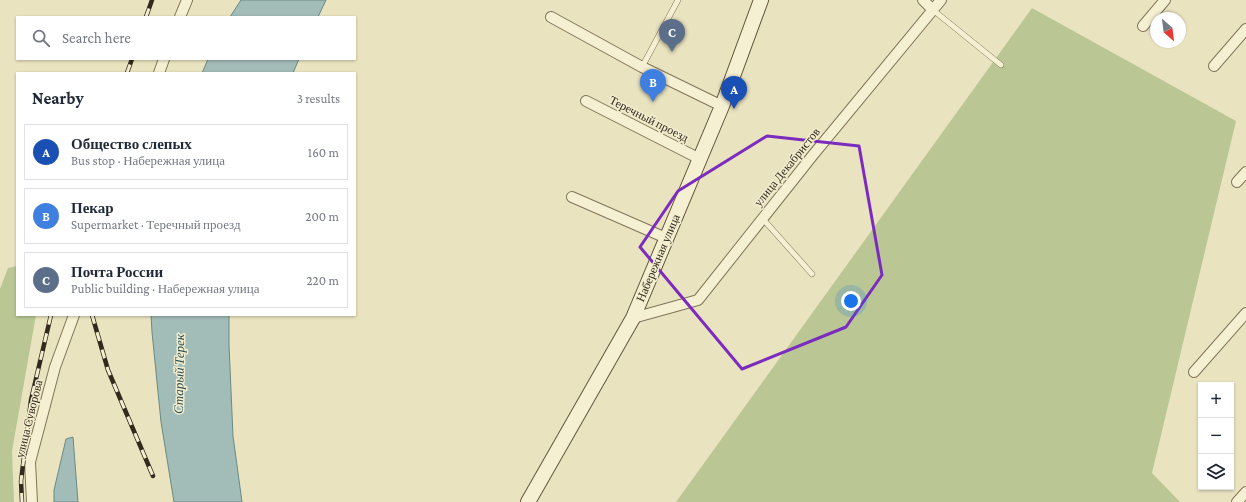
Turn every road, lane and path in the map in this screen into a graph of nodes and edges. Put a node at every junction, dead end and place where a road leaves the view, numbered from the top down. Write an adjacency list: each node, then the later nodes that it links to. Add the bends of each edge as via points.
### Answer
1 (187, 0): 8 (street)
2 (678, 0): 15 (lane)
3 (761, 0): 18 (main road, Набережная улица)
4 (923, 0): 7 (street)
5 (941, 0): 7 (street, улица Декабристов)
6 (1165, 0): 10 (street)
7 (933, 10): 13 (lane); 23 (street, улица Декабристов)
8 (180, 16)
9 (552, 17): 15 (street)
10 (1143, 26)
11 (1246, 29): 14 (street)
12 (164, 60): 16 (street)
13 (1001, 65)
14 (1214, 66)
15 (642, 67): 18 (street)
16 (158, 72)
17 (586, 101): 19 (street, Теречный проезд)
18 (722, 106): 19 (main road, Набережная улица)
19 (700, 159): 24 (main road, Набережная улица)
20 (1246, 172): 21 (street)
21 (1237, 182)
22 (572, 197): 24 (street)
23 (762, 218): 25 (lane); 28 (street, улица Декабристов, via 698,300)
24 (666, 238): 28 (main road, Набережная улица)
25 (812, 274)
26 (1246, 313): 29 (street)
27 (74, 316): 31 (street, улица Суворова, via 55,367 30,462)
28 (633, 318): 32 (main road, Набережная улица)
29 (1194, 372)
30 (1246, 492): 33 (street)
31 (32, 502)
32 (528, 502)
33 (1237, 502)

